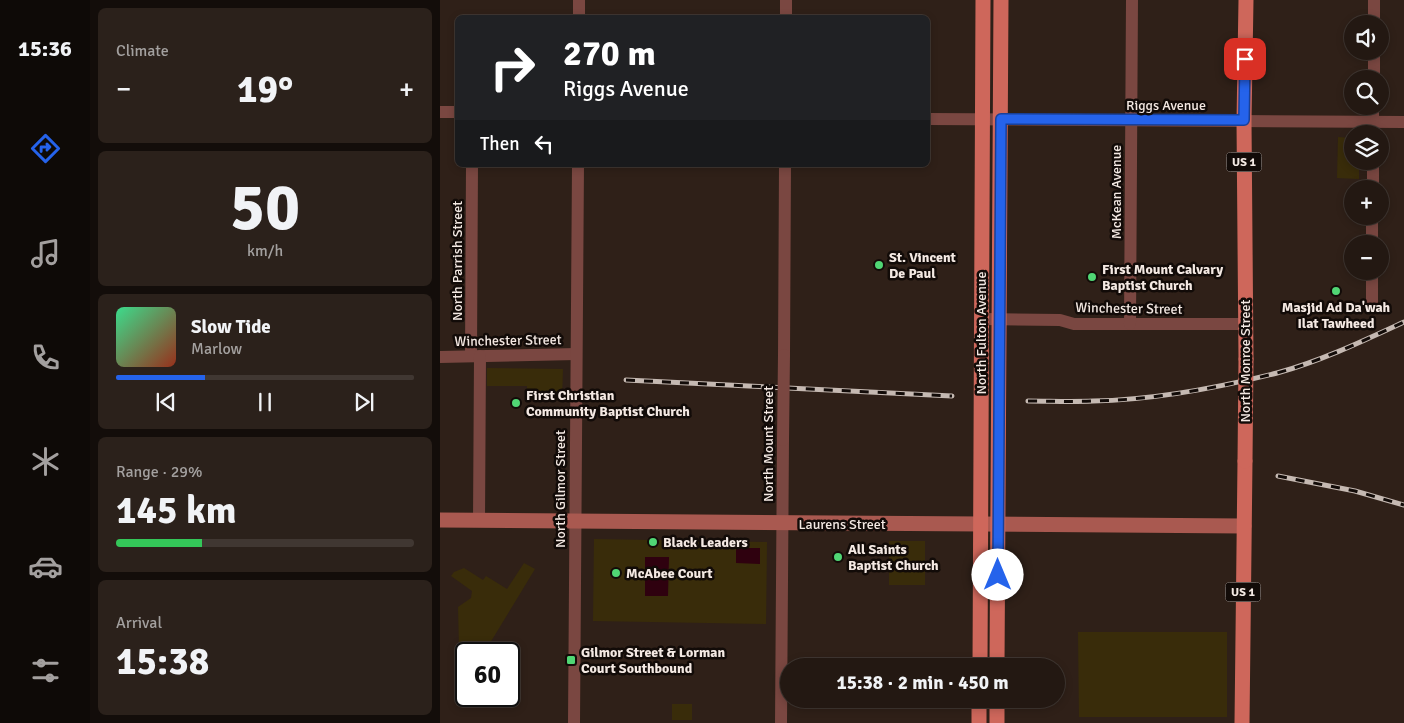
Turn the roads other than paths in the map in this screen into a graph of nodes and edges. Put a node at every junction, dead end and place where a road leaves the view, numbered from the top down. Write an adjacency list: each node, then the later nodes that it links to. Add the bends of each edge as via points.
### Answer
1 (579, 0): 8 (street)
2 (786, 0): 9 (street)
3 (983, 0): 15 (main road, North Fulton Avenue)
4 (1001, 0): 14 (main road, North Fulton Avenue)
5 (1132, 0): 16 (street, McKean Avenue)
6 (1246, 0): 17 (main road, North Monroe Street / US 1)
7 (1374, 0): 10 (street)
8 (579, 15)
9 (786, 15)
10 (1374, 15)
11 (440, 112): 12 (street)
12 (455, 112)
13 (930, 119): 15 (street, Riggs Avenue)
14 (1001, 119): 15 (street, Riggs Avenue); 16 (street, Riggs Avenue); 27 (main road, North Fulton Avenue)
15 (982, 120): 26 (main road, North Fulton Avenue)
16 (1131, 120): 17 (street, Riggs Avenue); 28 (street, McKean Avenue)
17 (1244, 120): 20 (street, Riggs Avenue); 29 (main road, North Monroe Street / US 1)
18 (1404, 122): 19 (street, Riggs Avenue)
19 (1388, 125)
20 (1344, 126)
21 (472, 167): 31 (street, North Parrish Street)
22 (578, 167): 30 (street, North Gilmor Street)
23 (785, 167): 36 (street, North Mount Street, bridge)
24 (1372, 280): 25 (street)
25 (1372, 304)
26 (982, 319): 27 (street, Winchester Street); 37 (main road, North Fulton Avenue)
27 (999, 319): 28 (street, Winchester Street); 38 (main road, North Fulton Avenue)
28 (1130, 324): 29 (street, Winchester Street)
29 (1246, 324): 39 (main road, North Monroe Street / US 1, bridge)
30 (576, 354): 31 (street, Winchester Street); 35 (street, North Gilmor Street)
31 (476, 356): 32 (street, Winchester Street); 34 (street, North Parrish Street)
32 (440, 357)
33 (440, 520): 34 (street, Laurens Street)
34 (479, 521): 35 (street, Laurens Street)
35 (575, 521): 36 (street, Laurens Street); 44 (street, North Gilmor Street)
36 (783, 523): 37 (street, Laurens Street); 45 (street, North Mount Street)
37 (980, 524): 38 (street, Laurens Street); 40 (main road, North Fulton Avenue)
38 (998, 524): 39 (street, Laurens Street); 41 (main road, North Fulton Avenue)
39 (1244, 526): 48 (main road, North Monroe Street / US 1)
40 (980, 658)
41 (997, 658)
42 (980, 708): 46 (main road)
43 (997, 708): 47 (main road)
44 (574, 723)
45 (781, 723)
46 (979, 723)
47 (997, 723)
48 (1242, 723)

